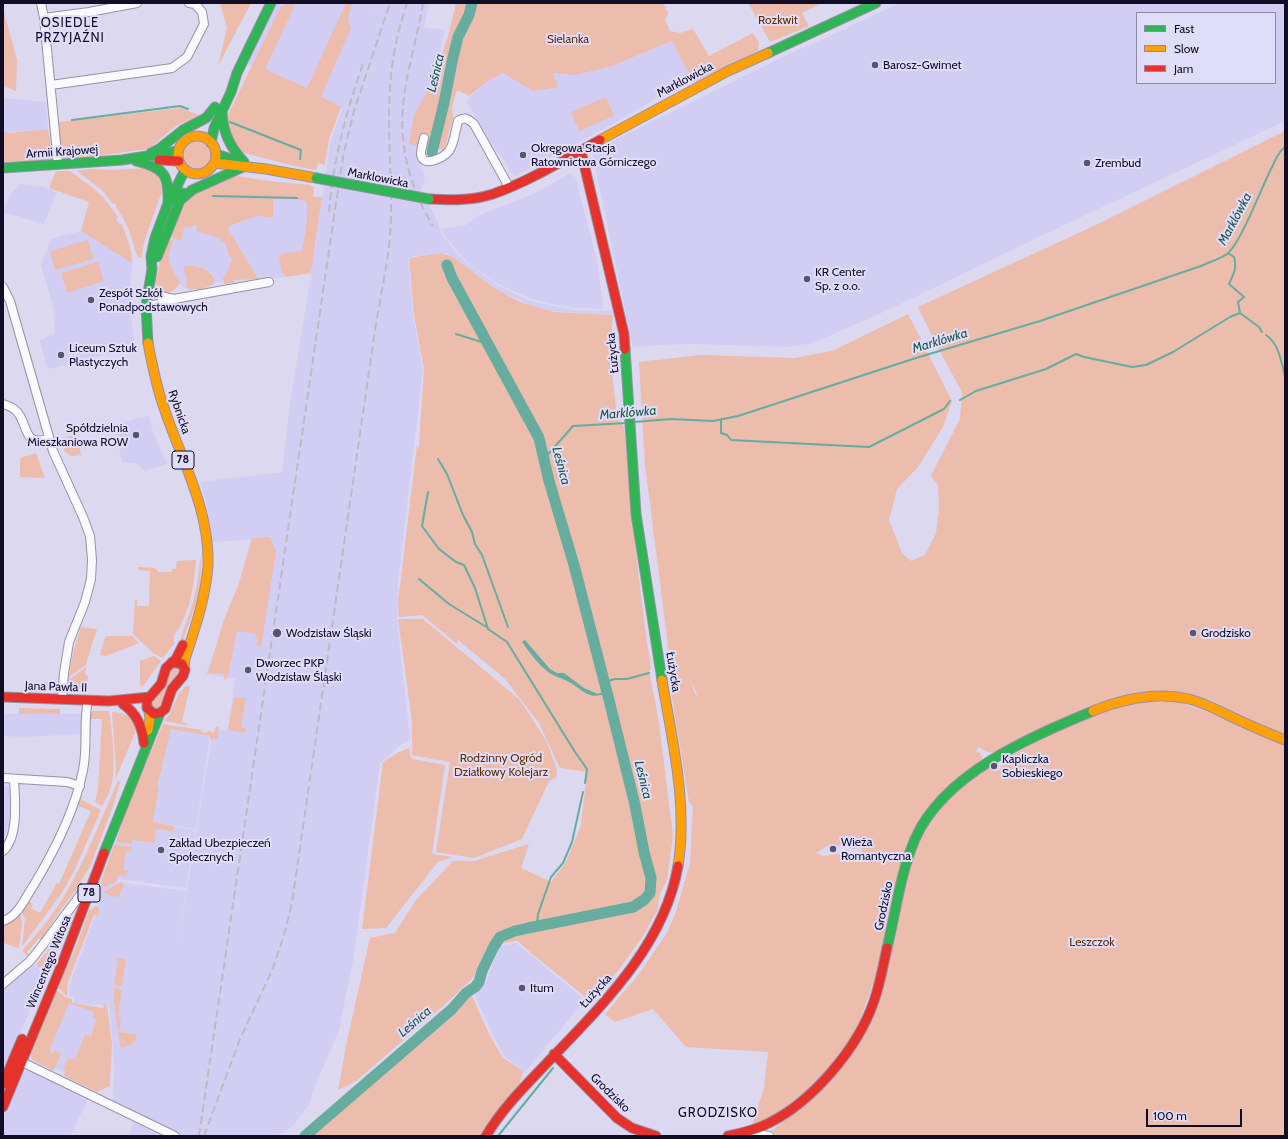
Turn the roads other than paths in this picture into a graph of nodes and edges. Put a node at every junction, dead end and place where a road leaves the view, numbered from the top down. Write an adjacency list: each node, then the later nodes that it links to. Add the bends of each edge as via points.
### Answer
1 (41, 3): 6 (street)
2 (137, 3): 6 (street)
3 (189, 3): 7 (street, via 195,4 202,12 204,24 187,57 172,68)
4 (271, 3): 8 (main road, via 237,73 231,92)
5 (876, 3): 13 (main road, Marklowicka, via 728,71)
6 (44, 18): 7 (street)
7 (51, 85): 17 (street)
8 (219, 109): 9 (main road, via 205,131); 11 (main road); 15 (main road, via 183,130 159,149); 18 (main road, via 224,133 233,151)
9 (198, 136): 11 (main road, via 207,138); 12 (main road, via 186,140)
10 (424, 138): 21 (street, via 421,154 424,159 436,160 449,150 454,142 458,121 467,118 474,124)
11 (212, 143): 14 (main road)
12 (178, 151): 15 (main road, Armii Krajowej); 16 (main road)
13 (581, 151): 21 (main road, Marklowicka); 52 (main road, Łużycka, via 624,334 636,514 679,786 680,854 667,906 635,966)
14 (215, 158): 18 (main road, Marklowicka); 20 (main road, via 211,168 206,172)
15 (138, 159): 16 (main road, Armii Krajowej); 17 (main road, Armii Krajowej); 23 (main road, via 164,173 169,184)
16 (179, 161): 20 (main road)
17 (58, 164): 19 (main road, Armii Krajowej)
18 (244, 164): 21 (main road, Marklowicka, bridge, via 442,200 492,194); 22 (main road, via 192,190)
19 (3, 168)
20 (188, 172): 22 (main road, Rybnicka / 78); 23 (main road, Rybnicka / 78)
21 (509, 187)
22 (178, 202): 24 (main road, Rybnicka / 78)
23 (168, 206): 24 (main road, Rybnicka / 78, via 155,238 151,256)
24 (152, 268): 27 (main road, Rybnicka / 78)
25 (269, 282): 28 (street)
26 (3, 287): 31 (street, via 10,301)
27 (148, 290): 28 (street); 29 (main road, Rybnicka / 78)
28 (174, 299): 29 (street)
29 (146, 306): 32 (main road, Rybnicka / 78, via 148,342 154,377 201,508 207,535 206,586)
30 (3, 404): 31 (street, via 11,406 20,416 27,434 32,439 41,442)
31 (49, 439): 37 (street, via 88,527 91,548 91,579 69,642)
32 (193, 630): 33 (main road, Rybnicka / 78); 34 (main road, Rybnicka / 78)
33 (172, 662): 34 (main road, via 180,663); 36 (main road, 78, via 166,668 161,684)
34 (184, 667): 42 (main road, 78, via 183,676 172,689 165,709)
35 (3, 697): 37 (main road, Jana Pawła II)
36 (150, 697): 39 (main road, Jana Pawła II); 41 (main road, 78, via 147,703)
37 (62, 699): 38 (main road, Jana Pawła II)
38 (88, 700): 39 (main road, Jana Pawła II); 47 (street)
39 (109, 701): 40 (main road, Jana Pawła II)
40 (123, 704): 41 (main road, Jana Pawła II, via 141,706); 44 (main road, via 139,719)
41 (148, 710): 42 (main road, Jana Pawła II); 44 (main road, Wincentego Witosa / 78, via 149,727)
42 (160, 714): 53 (main road, Wincentego Witosa / 78)
43 (1285, 740): 56 (main road, Grodzisko, via 1199,702 1174,697 1141,697 1092,711 1005,752 978,769 942,800 918,834 903,875 876,996 855,1040 833,1068 799,1103 769,1122)
44 (144, 743): 49 (main road, Wincentego Witosa / 78)
45 (3, 778): 46 (street)
46 (14, 779): 47 (street, via 67,782); 48 (street, via 15,820 10,839)
47 (80, 786): 50 (street, via 48,862 18,910)
48 (3, 851)
49 (84, 890): 51 (street, via 50,937 23,967); 54 (main road, Wincentego Witosa / 78)
50 (3, 921)
51 (3, 984)
52 (554, 1054): 58 (main road, Łużycka, via 505,1109); 59 (main road, Grodzisko, via 617,1118 632,1128)
53 (22, 1062): 55 (main road, Wincentego Witosa / 78); 57 (street)
54 (3, 1084)
55 (3, 1107)
56 (747, 1131): 60 (main road, Grodzisko); 61 (street, Grodzisko)
57 (175, 1136)
58 (486, 1136)
59 (656, 1136)
60 (728, 1136)
61 (769, 1136)

